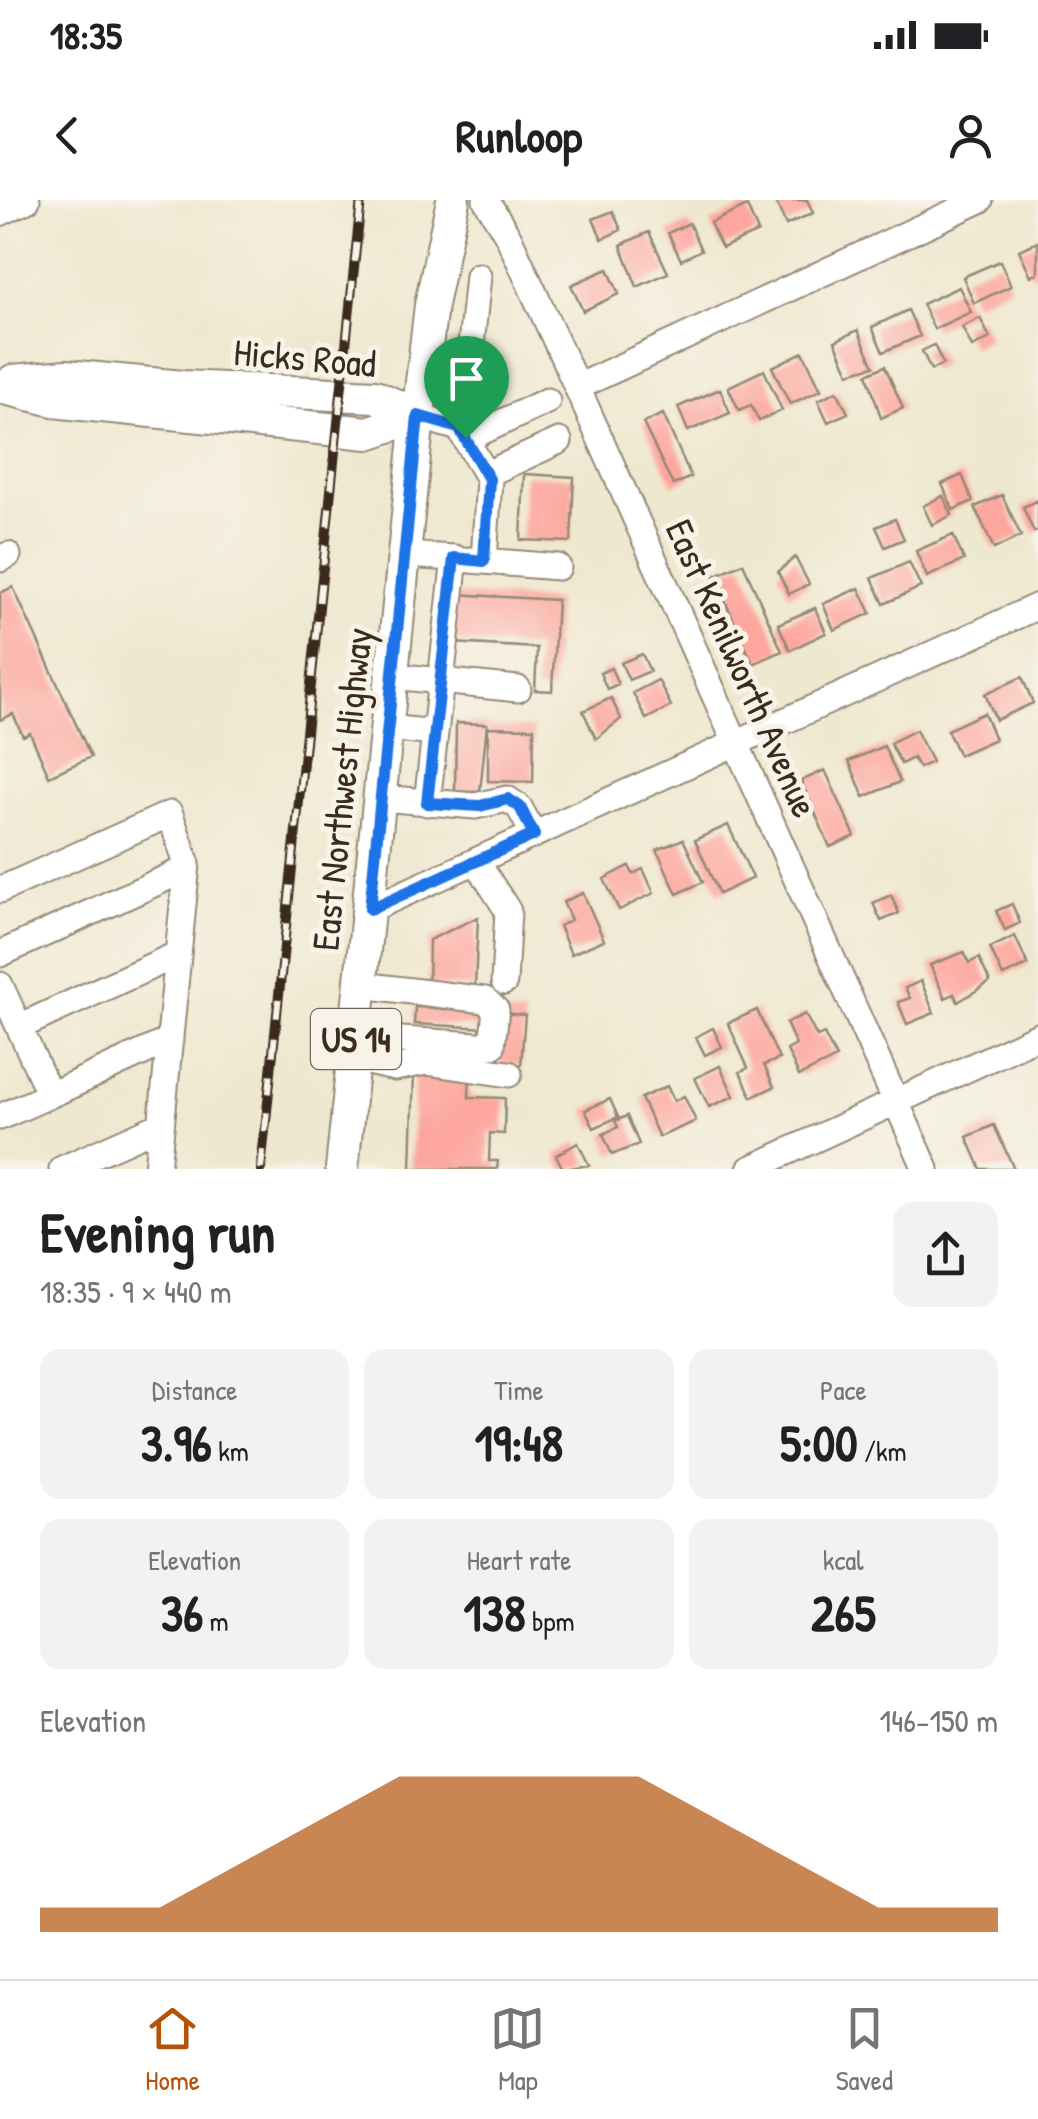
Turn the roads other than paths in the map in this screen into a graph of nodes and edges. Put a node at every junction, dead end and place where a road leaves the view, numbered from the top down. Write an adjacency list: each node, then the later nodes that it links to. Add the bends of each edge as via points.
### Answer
1 (26, 200): 5 (street)
2 (453, 200): 10 (main road, US 14)
3 (486, 200): 8 (street, East Kenilworth Avenue)
4 (980, 200): 8 (street)
5 (0, 213)
6 (478, 276): 11 (street, via 468,398)
7 (0, 385): 10 (main road, Hicks Road, via 66,376 375,396)
8 (578, 387): 24 (street, East Kenilworth Avenue)
9 (548, 401): 11 (street)
10 (418, 416): 11 (street); 14 (main road, East Northwest Highway / US 14)
11 (474, 435): 13 (street)
12 (559, 441): 13 (street)
13 (487, 474): 16 (street)
14 (404, 555): 15 (street); 19 (main road, East Northwest Highway / US 14)
15 (454, 558): 16 (street); 20 (street)
16 (484, 561): 17 (street)
17 (558, 567)
18 (1038, 606): 24 (street)
19 (393, 676): 20 (street); 22 (main road, East Northwest Highway / US 14)
20 (441, 680): 21 (street); 23 (street)
21 (518, 688)
22 (388, 728): 23 (street); 25 (main road, East Northwest Highway / US 14)
23 (435, 733): 26 (street)
24 (736, 743): 27 (street); 43 (street, East Kenilworth Avenue)
25 (381, 798): 26 (street); 31 (main road, East Northwest Highway / US 14)
26 (427, 803): 27 (street, via 480,806 508,799 520,807)
27 (534, 835): 28 (street)
28 (476, 861): 31 (street); 34 (street, via 508,910)
29 (186, 870): 30 (street, via 170,814); 32 (street); 33 (street)
30 (0, 890)
31 (370, 909): 36 (main road, East Northwest Highway / US 14)
32 (0, 954)
33 (178, 954): 37 (street); 39 (street)
34 (504, 982)
35 (0, 985): 37 (street)
36 (362, 985): 40 (main road, East Northwest Highway / US 14); 40 (street, via 485,1000 496,1010 492,1046)
37 (19, 1027): 42 (street)
38 (1038, 1036): 43 (street)
39 (170, 1040): 42 (street); 45 (street)
40 (355, 1048): 41 (street, via 395,1068 426,1062); 48 (main road, East Northwest Highway / US 14)
41 (509, 1074)
42 (50, 1095): 44 (street)
43 (896, 1102): 49 (street); 50 (street, East Kenilworth Avenue)
44 (0, 1117)
45 (162, 1124): 46 (street); 47 (street)
46 (62, 1169)
47 (157, 1169)
48 (342, 1169)
49 (750, 1169)
50 (926, 1169)

